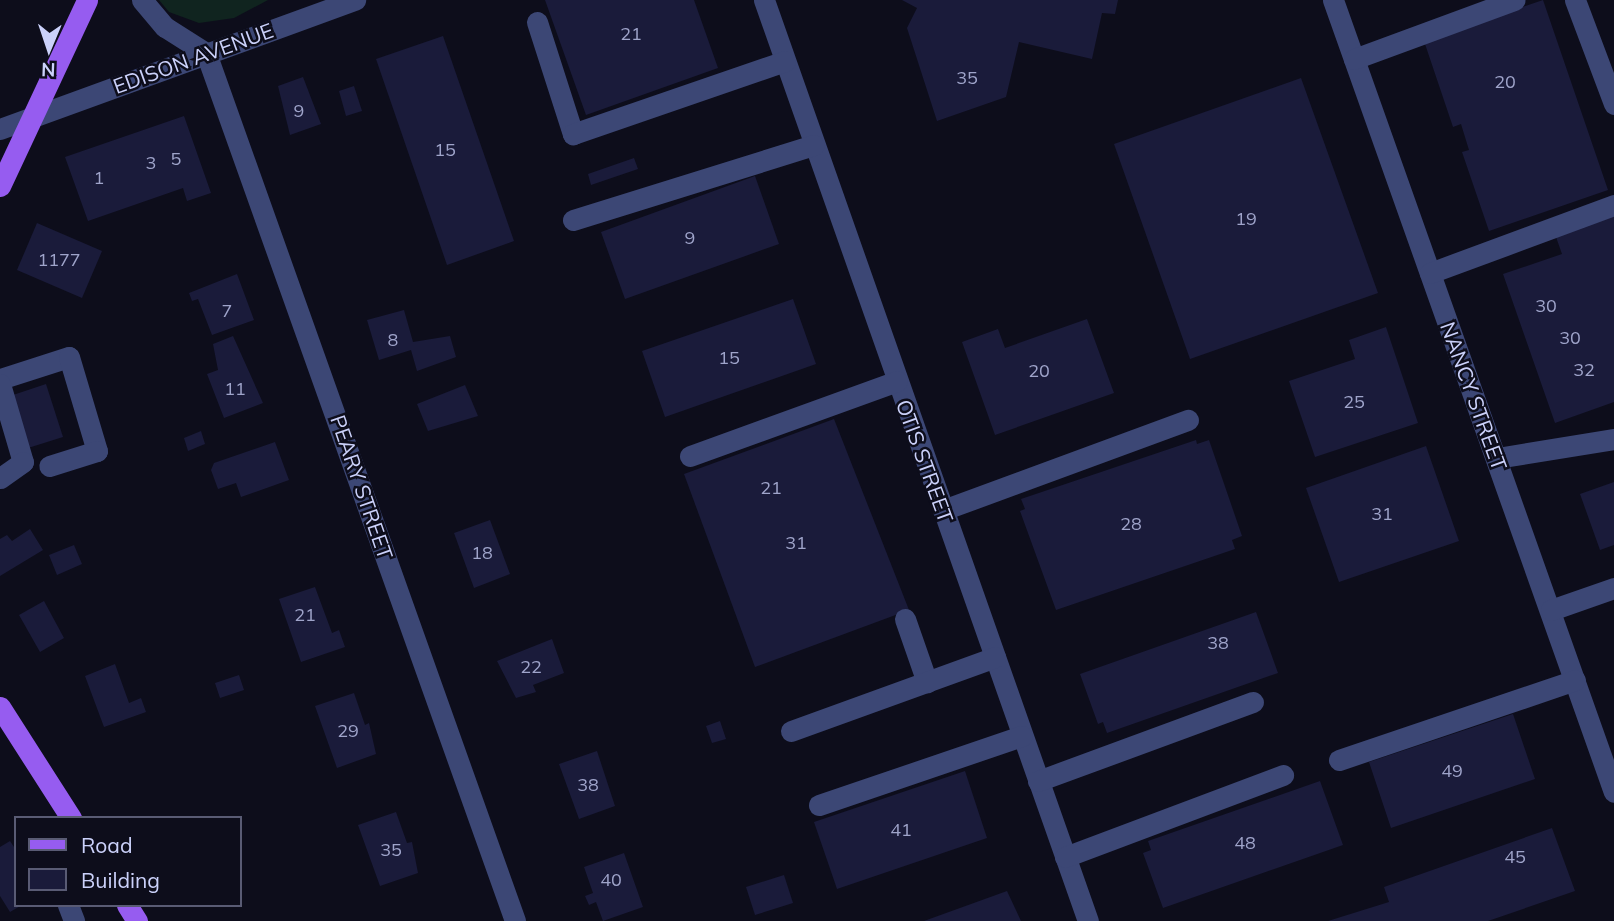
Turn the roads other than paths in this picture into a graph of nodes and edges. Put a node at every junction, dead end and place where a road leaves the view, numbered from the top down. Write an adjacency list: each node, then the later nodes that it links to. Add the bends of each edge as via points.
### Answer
1 (87, 0): 13 (main road)
2 (142, 0): 9 (street, via 165,27)
3 (355, 0): 9 (street, EDISON AVENUE)
4 (764, 0): 11 (street, OTIS STREET)
5 (1334, 0): 10 (street, NANCY STREET)
6 (1514, 0): 10 (street)
7 (1575, 0): 12 (street)
8 (537, 22): 11 (street, via 573,134)
9 (206, 53): 13 (street, EDISON AVENUE); 48 (street, PEARY STREET)
10 (1354, 59): 19 (street, NANCY STREET)
11 (785, 61): 15 (street, OTIS STREET)
12 (1614, 104)
13 (31, 118): 14 (street, EDISON AVENUE); 16 (main road)
14 (0, 129)
15 (814, 145): 18 (street); 20 (street, OTIS STREET)
16 (0, 186)
17 (1614, 205): 19 (street)
18 (573, 220)
19 (1430, 273): 25 (street, NANCY STREET)
20 (897, 381): 24 (street); 28 (street, OTIS STREET)
21 (1, 388): 26 (street, via 69,358 97,451); 27 (street, via 23,462)
22 (1188, 420): 28 (street)
23 (1614, 439): 25 (street)
24 (690, 456)
25 (1497, 458): 30 (street, NANCY STREET)
26 (49, 466)
27 (0, 478)
28 (943, 510): 32 (street, OTIS STREET)
29 (1614, 588): 30 (street)
30 (1551, 610): 33 (street, NANCY STREET)
31 (905, 619): 34 (street)
32 (996, 657): 34 (street); 38 (street, OTIS STREET)
33 (1575, 680): 39 (street); 43 (street, NANCY STREET)
34 (927, 682): 37 (street)
35 (1253, 702): 41 (street)
36 (0, 707): 42 (main road)
37 (791, 731)
38 (1022, 736): 41 (street, OTIS STREET); 44 (street)
39 (1339, 760)
40 (1283, 775): 47 (street)
41 (1038, 781): 47 (street, OTIS STREET)
42 (53, 790): 45 (street); 46 (main road)
43 (1614, 792)
44 (819, 805)
45 (54, 816)
46 (70, 816)
47 (1065, 857): 49 (street, OTIS STREET)
48 (515, 921)
49 (1088, 921)

